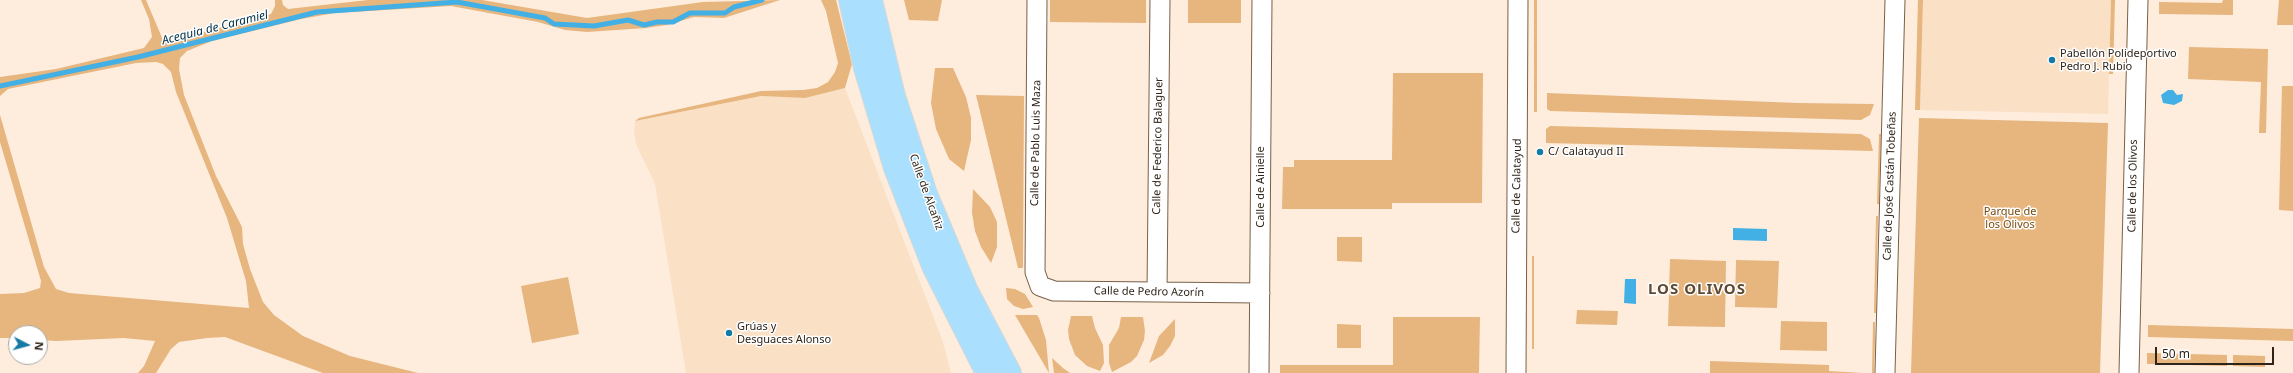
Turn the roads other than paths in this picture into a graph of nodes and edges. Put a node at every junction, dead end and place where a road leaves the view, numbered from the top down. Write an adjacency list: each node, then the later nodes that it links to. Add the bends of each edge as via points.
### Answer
1 (850, 0): 12 (main road, Calle de Alcañiz, via 865,68 895,168 933,266)
2 (871, 0): 13 (main road, Calle de Alcañiz, via 894,96 926,194 966,289)
3 (1037, 0): 9 (street, Calle de Pablo Luis Maza, via 1035,272)
4 (1160, 0): 10 (street, Calle de Federico Balaguer)
5 (1262, 0): 11 (street, Calle de Ainielle)
6 (1518, 0): 15 (street, Calle de Calatayud)
7 (1895, 0): 16 (street, Calle de José Castán Tobeñas)
8 (2138, 0): 17 (street, Calle de los Olivos)
9 (1040, 286): 10 (street, Calle de Pedro Azorín, via 1054,290)
10 (1157, 292): 11 (street, Calle de Pedro Azorín)
11 (1260, 293): 14 (street, Calle de Ainielle)
12 (987, 373)
13 (1010, 373)
14 (1259, 373)
15 (1516, 373)
16 (1885, 373)
17 (2129, 373)

